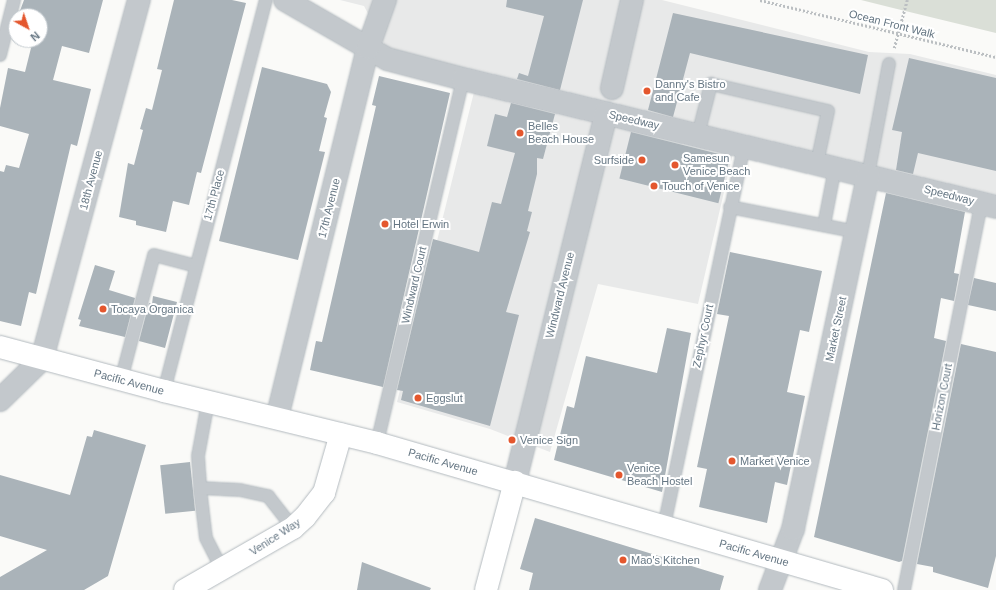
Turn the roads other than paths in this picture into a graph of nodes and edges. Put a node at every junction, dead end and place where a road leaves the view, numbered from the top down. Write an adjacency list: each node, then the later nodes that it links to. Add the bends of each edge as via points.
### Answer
1 (14, 0): 8 (lane)
2 (139, 0): 23 (street, 18th Avenue)
3 (266, 0): 21 (lane, 17th Place)
4 (285, 0): 7 (street, Speedway)
5 (385, 0): 7 (street, 17th Avenue)
6 (632, 0): 11 (street, Windward Avenue)
7 (368, 48): 10 (street, Speedway, via 388,59); 28 (street, 17th Avenue)
8 (0, 55)
9 (889, 64): 16 (lane, Market Street)
10 (463, 80): 12 (street, Speedway); 30 (lane, Windward Court)
11 (612, 88): 12 (lane, Windward Avenue)
12 (606, 114): 13 (street, Speedway); 31 (street, Windward Avenue)
13 (698, 135): 14 (street, Speedway); 15 (lane, via 711,84 828,111)
14 (744, 146): 15 (street, Speedway); 18 (lane, Zephyr Court)
15 (826, 166): 16 (street, Speedway); 19 (lane)
16 (868, 176): 17 (street, Speedway); 20 (street, Market Street)
17 (989, 205): 41 (lane, Horizon Court)
18 (730, 207): 19 (lane); 33 (lane, Zephyr Court)
19 (824, 225): 20 (lane)
20 (857, 232): 35 (street, Market Street, via 793,529)
21 (196, 266): 24 (lane, via 154,255); 25 (lane, 17th Place)
22 (0, 347): 23 (main road, Pacific Avenue)
23 (42, 359): 24 (main road, Pacific Avenue); 26 (street)
24 (121, 380): 25 (main road, Pacific Avenue)
25 (164, 391): 27 (main road, Pacific Avenue)
26 (0, 400)
27 (208, 402): 28 (main road, Pacific Avenue); 32 (lane, via 198,456)
28 (277, 418): 29 (main road, Pacific Avenue)
29 (342, 434): 30 (main road, Pacific Avenue); 34 (main road, Venice Way, via 324,493 317,504)
30 (377, 443): 31 (main road, Pacific Avenue)
31 (515, 482): 33 (main road, Pacific Avenue); 38 (main road, Windward Avenue)
32 (200, 488): 34 (lane, via 240,490 268,496); 36 (lane, via 206,538)
33 (664, 526): 35 (main road, Pacific Avenue)
34 (293, 528): 36 (main road, Venice Way)
35 (781, 561): 39 (street, Market Street); 40 (main road, Pacific Avenue)
36 (222, 569): 37 (main road, Venice Way)
37 (185, 590)
38 (486, 590)
39 (770, 590)
40 (882, 590)
41 (904, 590)

